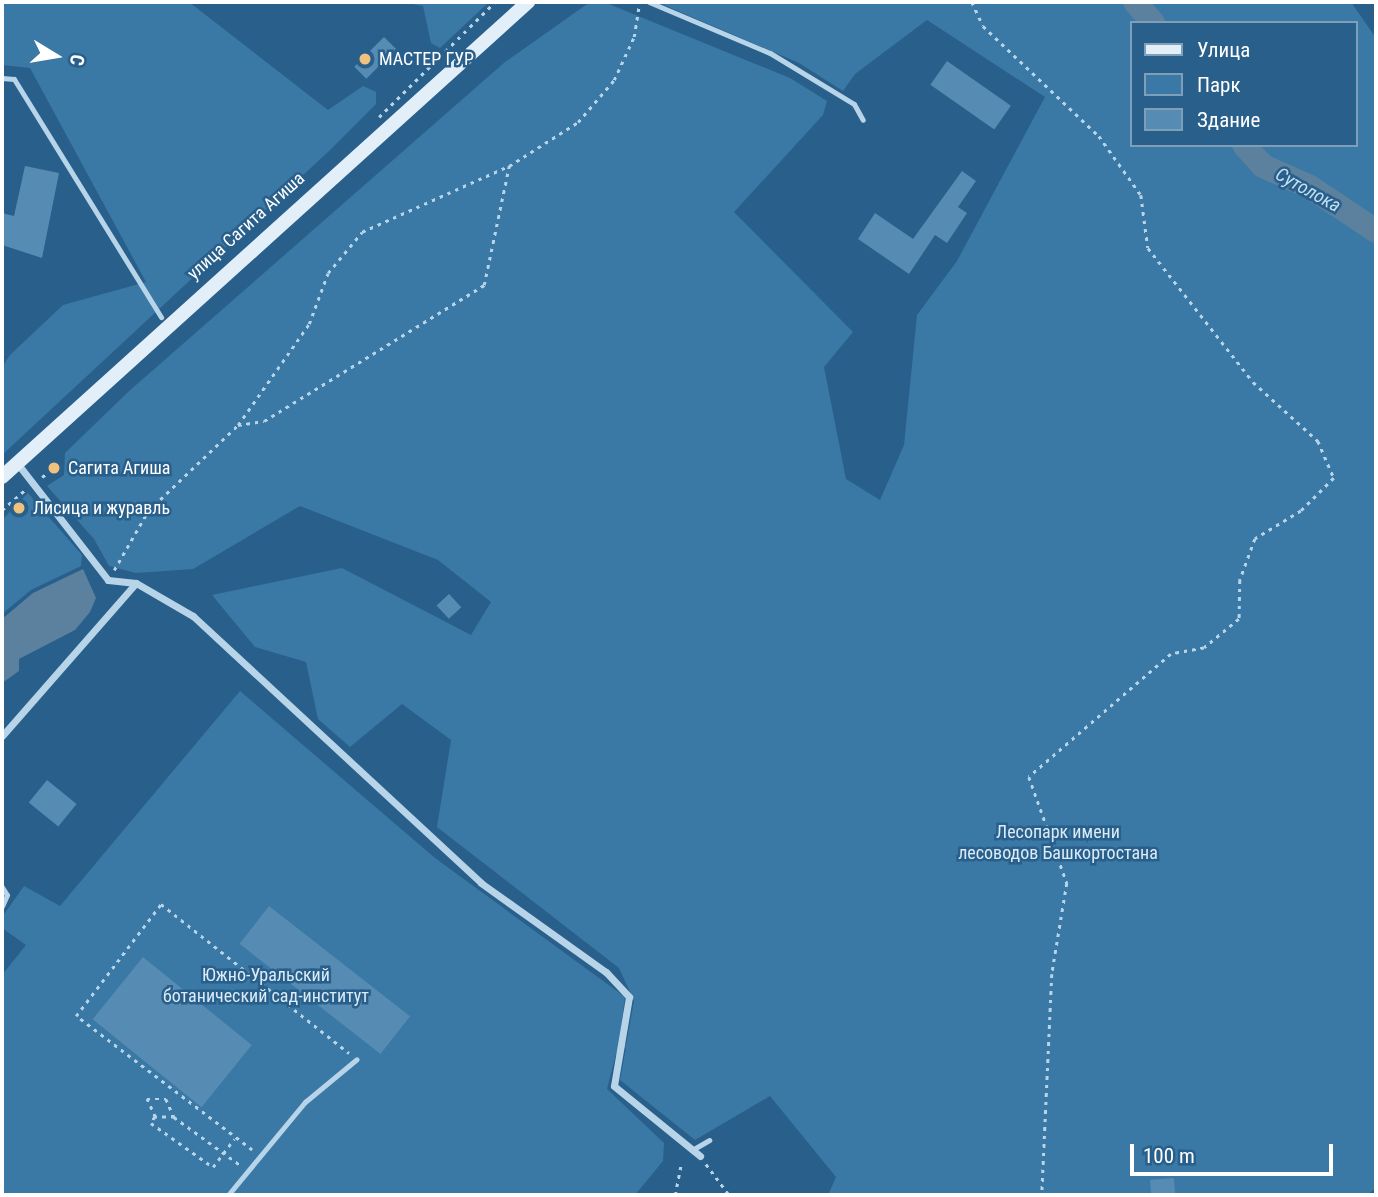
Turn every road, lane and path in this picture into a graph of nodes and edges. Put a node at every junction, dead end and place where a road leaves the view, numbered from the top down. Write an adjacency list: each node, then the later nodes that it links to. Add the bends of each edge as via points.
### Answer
1 (639, 2): 7 (path, via 634,37 614,80 578,122)
2 (649, 2): 6 (lane, via 771,53 854,104)
3 (972, 2): 33 (path, via 983,26 1099,136 1141,195 1148,248 1252,383 1318,441 1334,478 1301,511 1255,539 1240,580 1239,619 1205,648 1171,654 1029,776 1066,883 1052,974)
4 (524, 4): 10 (main road, улица Сагита Агиша)
5 (2, 78): 8 (lane, via 14,79)
6 (863, 120)
7 (509, 166): 9 (path, via 362,232 328,273 309,324); 9 (path, via 484,285 264,421)
8 (161, 317)
9 (238, 425): 12 (path, via 148,512)
10 (17, 462): 11 (main road, улица Сагита Агиша); 12 (street)
11 (2, 477)
12 (108, 580): 13 (street)
13 (136, 583): 14 (street); 24 (street, via 193,616 481,883 606,972 629,997 614,1086)
14 (2, 736)
15 (2, 887): 16 (lane, via 7,895)
16 (2, 906)
17 (357, 1059): 18 (path, via 162,904 76,1016); 26 (lane, via 305,1102)
18 (172, 1089): 19 (path); 22 (path)
19 (166, 1099): 20 (path, via 147,1099); 21 (path)
20 (155, 1117): 21 (path); 25 (path, via 151,1123 213,1167)
21 (174, 1117): 25 (path)
22 (235, 1137): 25 (path); 26 (path)
23 (709, 1140): 24 (lane)
24 (692, 1150): 27 (street)
25 (223, 1153): 29 (path)
26 (260, 1156): 29 (lane)
27 (700, 1156): 32 (path)
28 (681, 1163): 31 (path)
29 (248, 1171): 30 (lane)
30 (228, 1195)
31 (675, 1195)
32 (729, 1195)
33 (1042, 1195)

